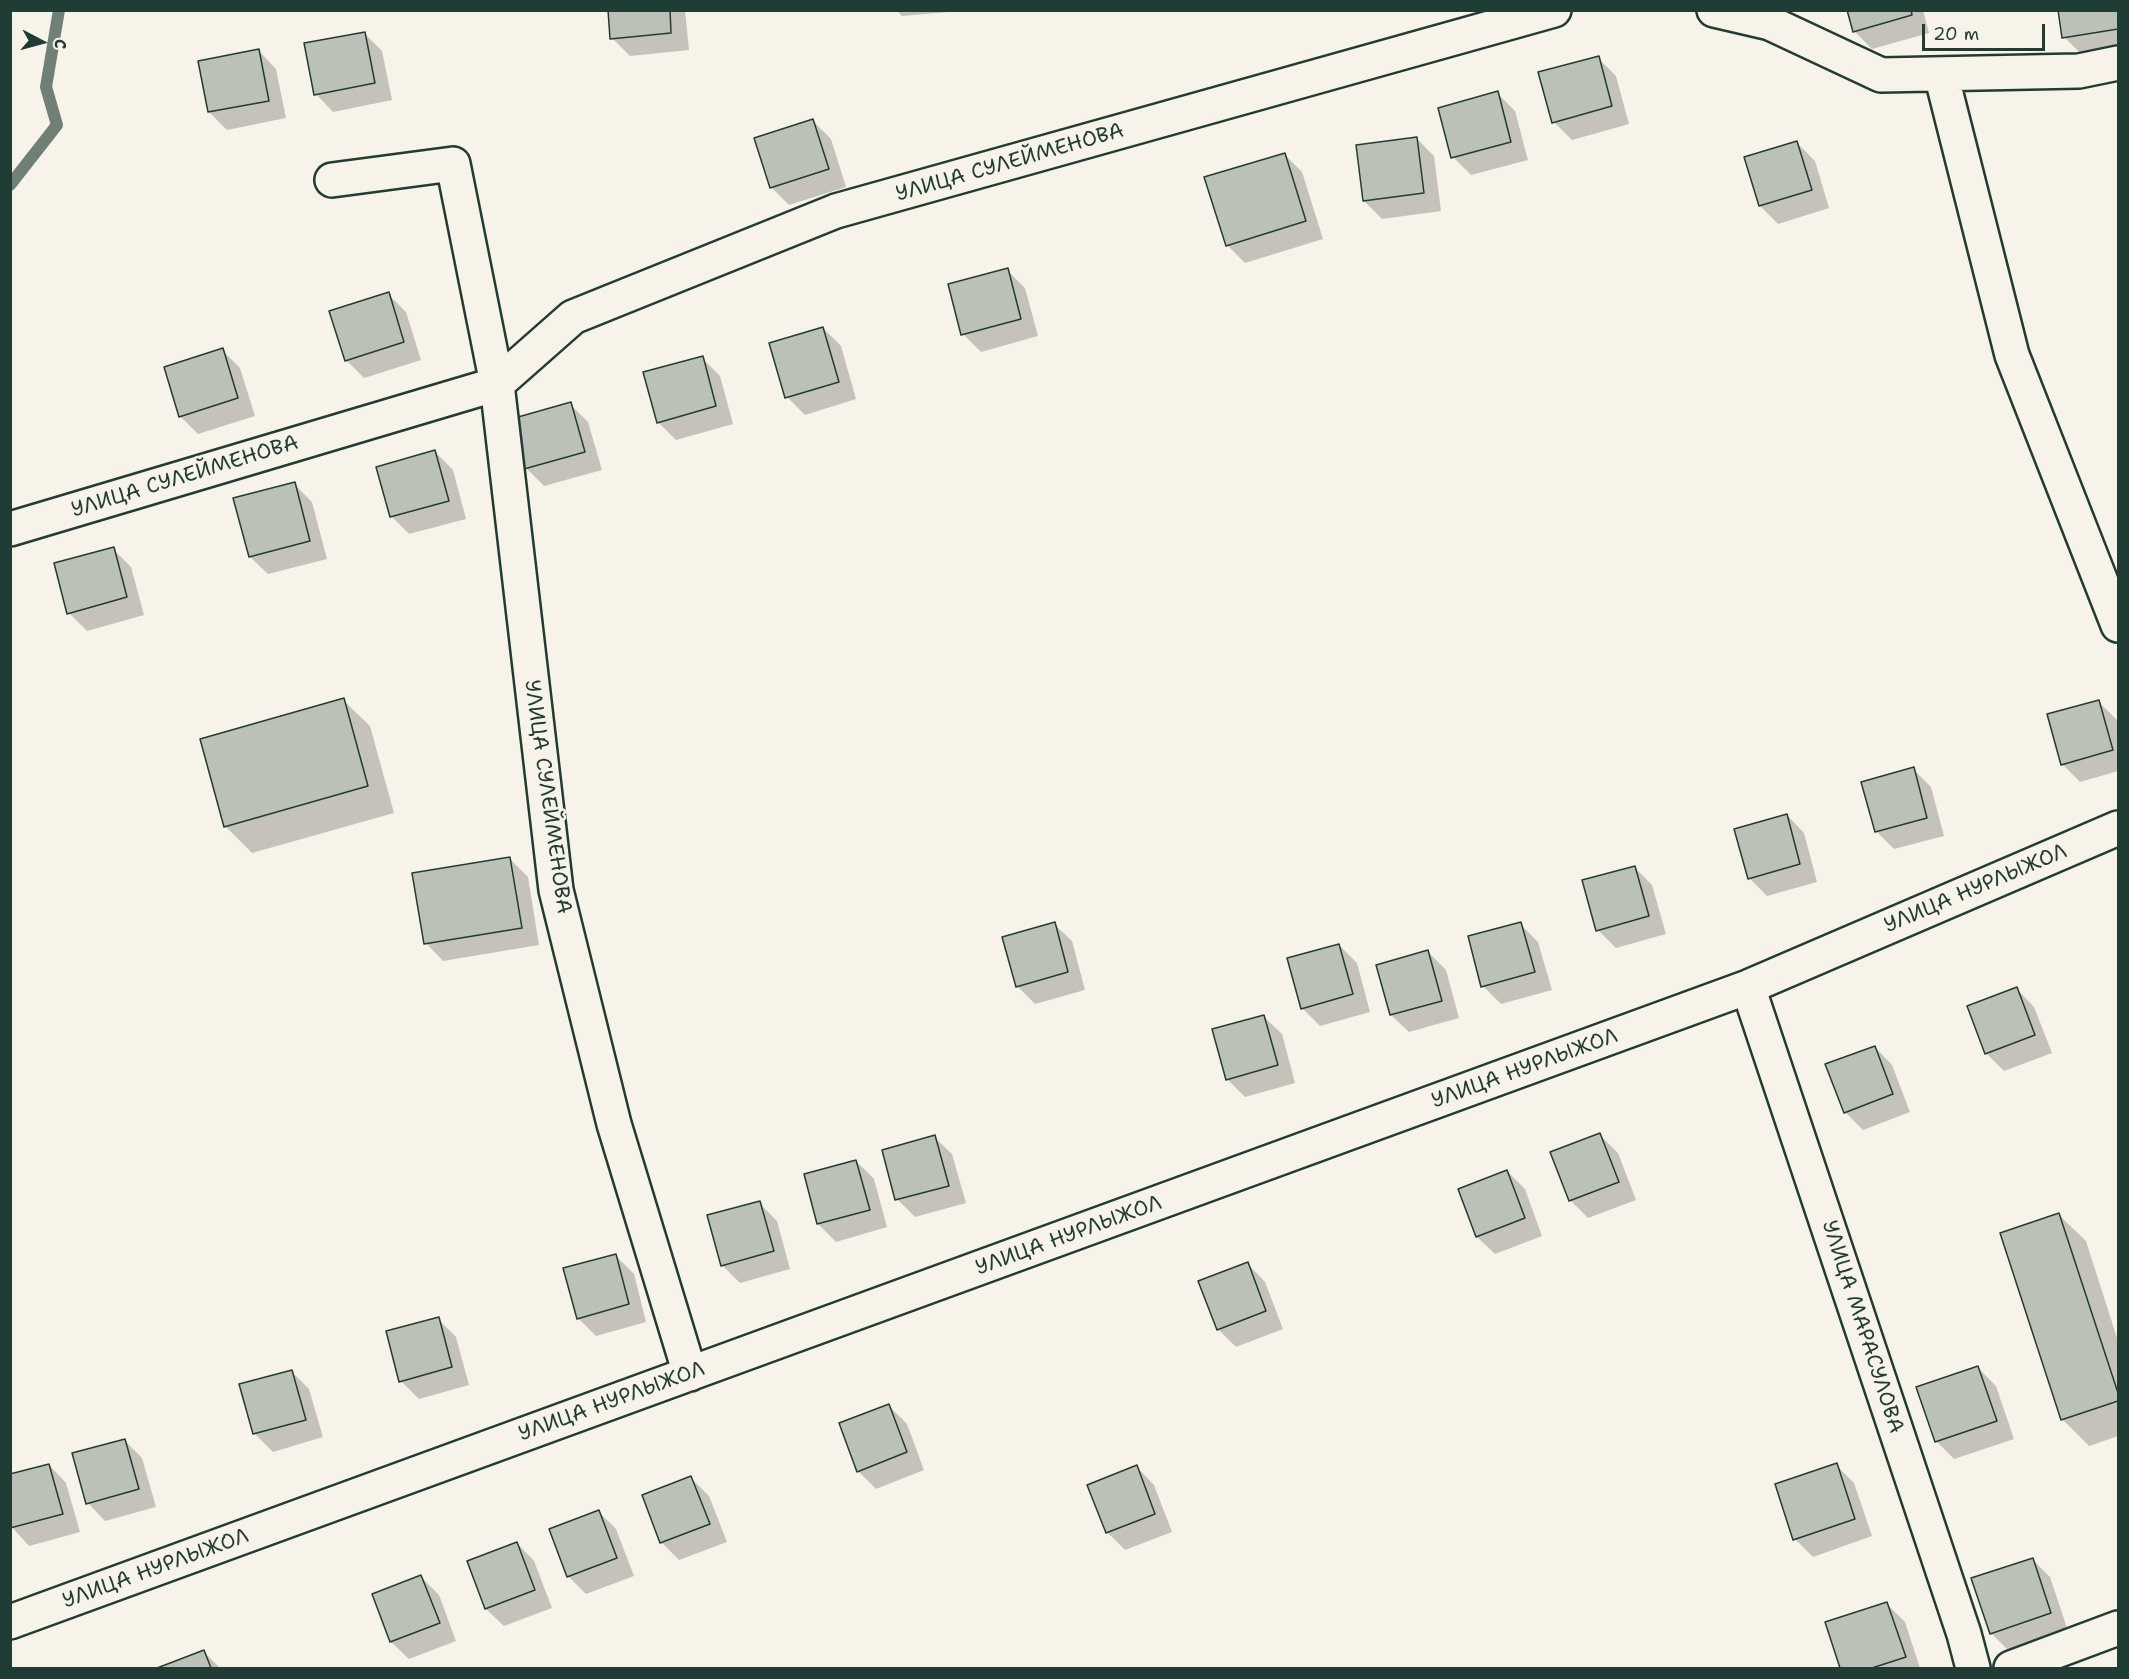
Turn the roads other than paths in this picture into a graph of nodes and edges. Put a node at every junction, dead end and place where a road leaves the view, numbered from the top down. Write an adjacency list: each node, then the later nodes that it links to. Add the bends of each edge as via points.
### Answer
1 (1554, 10): 6 (street, УЛИЦА СУЛЕЙМЕНОВА, via 836,211 573,317)
2 (1714, 10): 4 (street, via 1770,22 1881,75)
3 (2118, 63): 4 (street, via 2079,71)
4 (1941, 74): 8 (street, via 2012,355)
5 (332, 180): 6 (street, УЛИЦА СУЛЕЙМЕНОВА, via 453,164)
6 (497, 384): 7 (street, УЛИЦА СУЛЕЙМЕНОВА); 11 (street, УЛИЦА СУЛЕЙМЕНОВА, via 556,890 614,1124)
7 (10, 529)
8 (2118, 626)
9 (2118, 828): 10 (street, УЛИЦА НУРЛЫЖОЛ)
10 (1748, 987): 11 (street, УЛИЦА НУРЛЫЖОЛ); 14 (street, УЛИЦА МАРАСУЛОВА)
11 (690, 1374): 12 (street, УЛИЦА НУРЛЫЖОЛ)
12 (10, 1622)
13 (2118, 1628): 15 (street)
14 (1973, 1668)
15 (2012, 1668)

